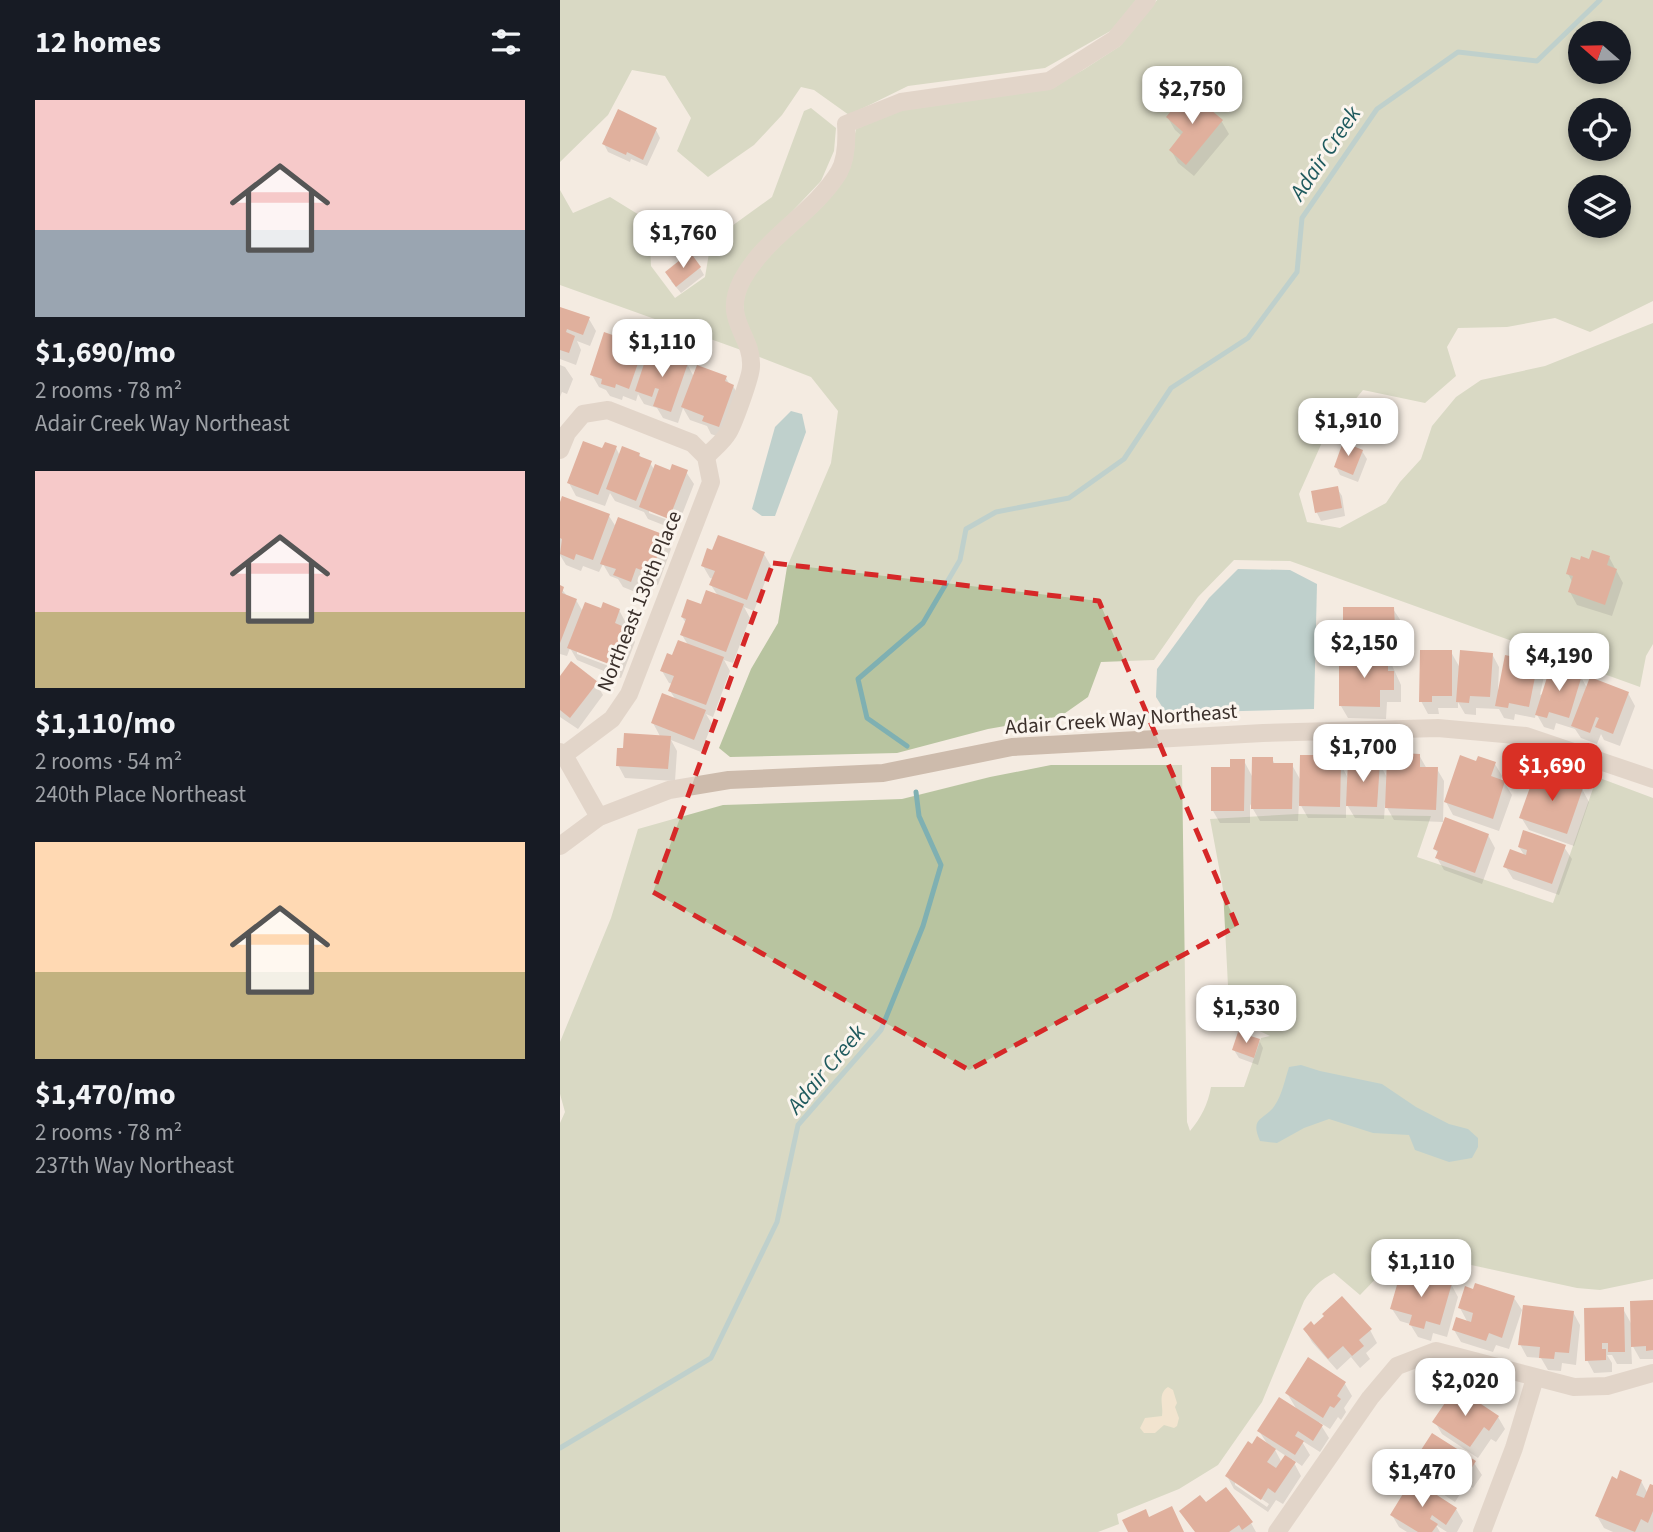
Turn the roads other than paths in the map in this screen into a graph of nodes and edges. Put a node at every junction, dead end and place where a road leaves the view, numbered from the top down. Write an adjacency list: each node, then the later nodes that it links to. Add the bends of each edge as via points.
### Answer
1 (1147, 0): 3 (street, via 1115,39 1049,81 901,103 846,124 840,170 742,280 734,301 735,315 751,368 729,433)
2 (560, 450): 3 (street, via 583,414 608,410 692,443)
3 (706, 457): 4 (street, Northeast 130th Place, via 711,482 629,694 612,719)
4 (562, 753): 6 (street)
5 (1653, 779): 6 (street, Adair Creek Way Northeast, via 1526,736 1438,728 1263,733 1012,747 883,774 729,780 669,790)
6 (599, 817): 7 (street, Adair Creek Way Northeast)
7 (560, 846)
8 (1653, 1373): 9 (street, via 1607,1386 1574,1387)
9 (1535, 1378): 10 (street, via 1436,1351 1397,1366); 11 (street)
10 (1277, 1532)
11 (1482, 1532)

